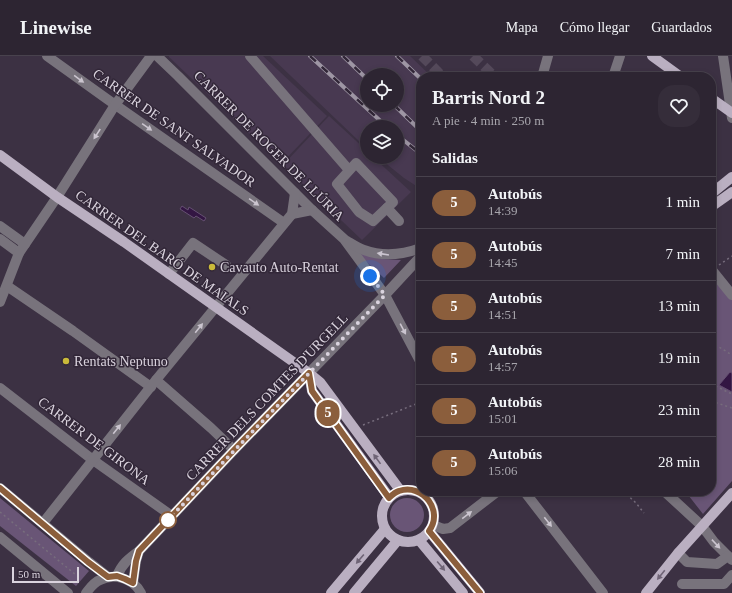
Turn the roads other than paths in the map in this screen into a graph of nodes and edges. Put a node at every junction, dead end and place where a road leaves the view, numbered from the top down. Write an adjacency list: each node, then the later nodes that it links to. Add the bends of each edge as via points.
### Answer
1 (47, 56): 13 (street, CARRER DE SANT SALVADOR, one-way to 13)
2 (151, 56): 13 (street)
3 (157, 56): 20 (street, CARRER DE ROGER DE LLÚRIA)
4 (250, 56): 16 (street)
5 (548, 56): 9 (street)
6 (620, 56): 10 (street)
7 (652, 56): 11 (main road)
8 (723, 56): 14 (street)
9 (543, 72)
10 (615, 72)
11 (674, 72)
12 (716, 102): 14 (main road)
13 (116, 105): 21 (street, one-way to 21); 27 (street, CARRER DE SANT SALVADOR, one-way to 27)
14 (732, 114)
15 (0, 155): 21 (main road, CARRER DEL BARÓ DE MAIALS)
16 (349, 170): 23 (street, via 356,163 393,202); 23 (street, via 337,184 359,212 373,221)
17 (732, 177): 18 (main road)
18 (716, 190)
19 (732, 192): 22 (main road)
20 (294, 193): 24 (street, CARRER DE ROGER DE LLÚRIA); 25 (street)
21 (57, 197): 31 (street); 35 (main road, CARRER DEL BARÓ DE MAIALS)
22 (716, 203)
23 (387, 208): 26 (street)
24 (312, 210): 25 (street); 30 (street, CARRER DE ROGER DE LLÚRIA)
25 (292, 214): 27 (street)
26 (399, 221)
27 (284, 223): 41 (street)
28 (0, 226): 31 (street)
29 (0, 239): 31 (street)
30 (344, 239): 32 (street, CARRER DE ROGER DE LLÚRIA, one-way to 30, via 388,255 364,250); 38 (street, CARRER DE ROGER DE LLÚRIA)
31 (22, 248): 37 (street)
32 (416, 250)
33 (416, 261): 38 (street, CARRER DELS COMTES D'URGELL)
34 (226, 264): 35 (street, via 193,243)
35 (169, 274): 41 (main road, CARRER DEL BARÓ DE MAIALS)
36 (716, 276): 39 (street)
37 (6, 286): 40 (street); 44 (street)
38 (385, 295): 42 (street, CARRER DE ROGER DE LLÚRIA, one-way to 42); 43 (street, CARRER DELS COMTES D'URGELL)
39 (732, 295)
40 (0, 302)
41 (216, 307): 43 (main road, CARRER DEL BARÓ DE MAIALS); 44 (street, one-way to 41)
42 (416, 354)
43 (309, 373): 46 (street, CARRER DELS COMTES D'URGELL); 49 (main road, CARRER DEL BARÓ DE MAIALS, one-way to 43, via 320,382); 57 (main road, via 312,391)
44 (154, 384): 46 (street, via 211,428); 47 (street, one-way to 44)
45 (0, 388): 47 (street, CARRER DE GIRONA)
46 (234, 450): 59 (street, CARRER DELS COMTES D'URGELL)
47 (93, 460): 59 (street, CARRER DE GIRONA); 60 (street)
48 (0, 488): 60 (street)
49 (400, 490): 50 (main road); 57 (main road)
50 (416, 490)
51 (732, 493): 61 (main road)
52 (426, 496): 58 (main road)
53 (432, 496): 58 (main road)
54 (492, 496): 62 (street, one-way to 54, via 450,528)
55 (532, 496): 81 (street, one-way to 81)
56 (669, 496): 61 (street)
57 (389, 498): 63 (main road, via 382,512)
58 (431, 502): 62 (main road, via 434,520)
59 (172, 516): 67 (street, CARRER DELS COMTES D'URGELL)
60 (43, 523): 71 (street, via 88,562)
61 (702, 526): 68 (main road); 69 (street, one-way to 69)
62 (431, 528): 66 (main road); 80 (main road)
63 (385, 529): 65 (main road, via 390,536); 77 (main road, one-way to 77)
64 (0, 537): 74 (street)
65 (398, 540): 66 (main road); 78 (main road)
66 (419, 540): 79 (main road, one-way to 79)
67 (139, 551): 71 (street, CARRER DELS COMTES D'URGELL); 72 (street)
68 (678, 553): 69 (street, via 687,562 717,564); 82 (main road, one-way to 82)
69 (730, 558)
70 (732, 575): 73 (street, via 724,584)
71 (112, 577): 72 (street); 75 (street, via 99,580)
72 (133, 583): 76 (street)
73 (682, 584)
74 (68, 593)
75 (86, 593)
76 (141, 593)
77 (331, 593)
78 (354, 593)
79 (463, 593)
80 (480, 593)
81 (603, 593)
82 (646, 593)

